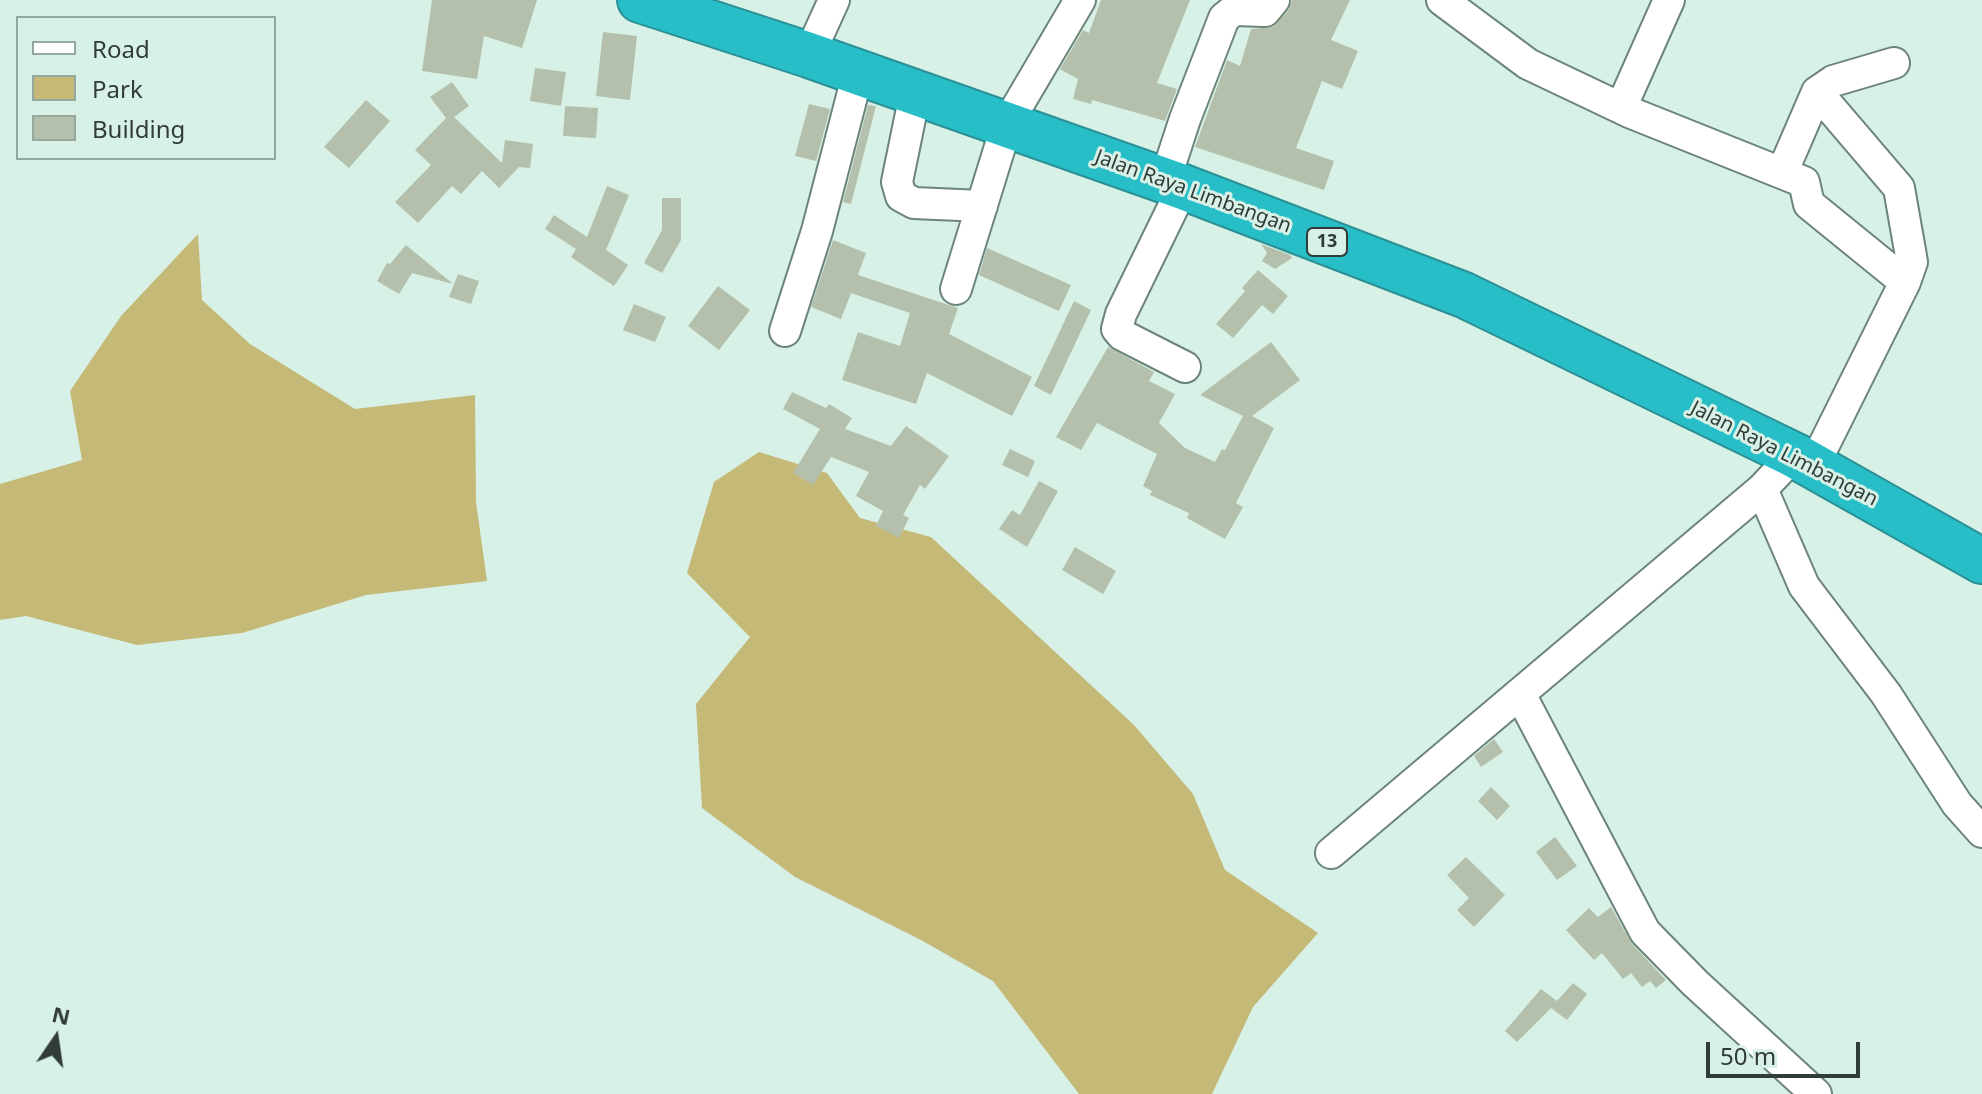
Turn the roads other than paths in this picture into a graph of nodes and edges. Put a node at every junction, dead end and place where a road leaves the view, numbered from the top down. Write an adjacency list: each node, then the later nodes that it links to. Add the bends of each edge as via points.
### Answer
1 (640, 0): 7 (highway, Jalan Raya Limbangan / 13)
2 (834, 0): 7 (street)
3 (1080, 0): 13 (street)
4 (1274, 0): 15 (street, via 1265,11 1234,10 1224,18)
5 (1442, 0): 12 (street, via 1528,64)
6 (1669, 0): 12 (street)
7 (809, 55): 9 (highway, Jalan Raya Limbangan / 13)
8 (1894, 63): 10 (street, via 1833,81)
9 (858, 73): 11 (highway, Jalan Raya Limbangan / 13); 19 (street)
10 (1817, 92): 14 (street); 17 (street, via 1901,193 1912,262)
11 (915, 94): 13 (highway, Jalan Raya Limbangan / 13); 16 (street, via 897,182 901,196 914,203)
12 (1621, 108): 14 (street)
13 (1007, 124): 15 (highway, Jalan Raya Limbangan / 13); 16 (street)
14 (1782, 173): 17 (street, via 1806,184 1809,204)
15 (1174, 184): 20 (street, via 1117,329); 21 (highway, Jalan Raya Limbangan / 13, via 1464,295)
16 (982, 206): 18 (street)
17 (1905, 282): 21 (street)
18 (956, 289)
19 (785, 331)
20 (1185, 367)
21 (1804, 460): 22 (street); 23 (highway, Jalan Raya Limbangan / 13)
22 (1762, 489): 24 (street); 25 (street, via 1804,586)
23 (1982, 561)
24 (1520, 694): 26 (street); 27 (street, via 1645,932)
25 (1982, 832)
26 (1331, 853)
27 (1816, 1094)

